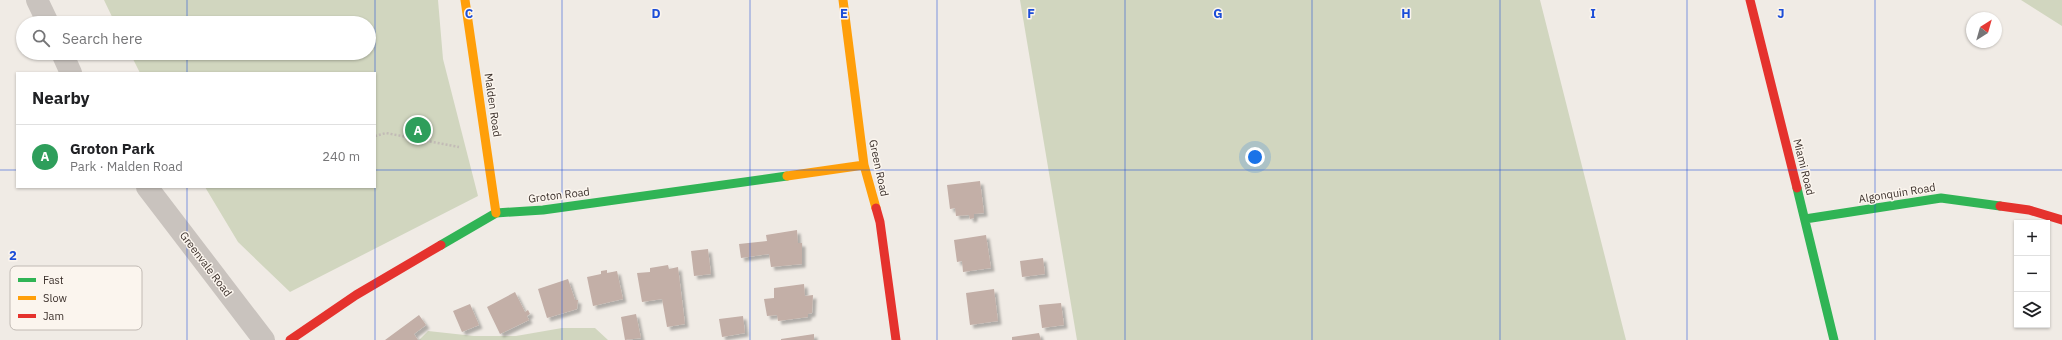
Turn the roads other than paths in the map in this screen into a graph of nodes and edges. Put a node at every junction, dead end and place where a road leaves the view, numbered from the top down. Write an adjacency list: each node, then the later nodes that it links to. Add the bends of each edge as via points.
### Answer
1 (37, 0): 5 (street)
2 (465, 0): 10 (street, Malden Road)
3 (842, 0): 8 (street, Green Road)
4 (1750, 0): 11 (street, Miami Road)
5 (45, 16)
6 (65, 60): 7 (street)
7 (71, 72)
8 (864, 165): 10 (street, Groton Road, via 551,209); 15 (street, Green Road, via 880,222)
9 (148, 188): 13 (street, Greenvale Road)
10 (496, 213): 14 (street, Groton Road, via 356,295)
11 (1805, 219): 12 (street, Algonquin Road, via 1941,198 2029,210); 16 (street, Miami Road)
12 (2062, 220)
13 (264, 340)
14 (290, 340)
15 (896, 340)
16 (1834, 340)

